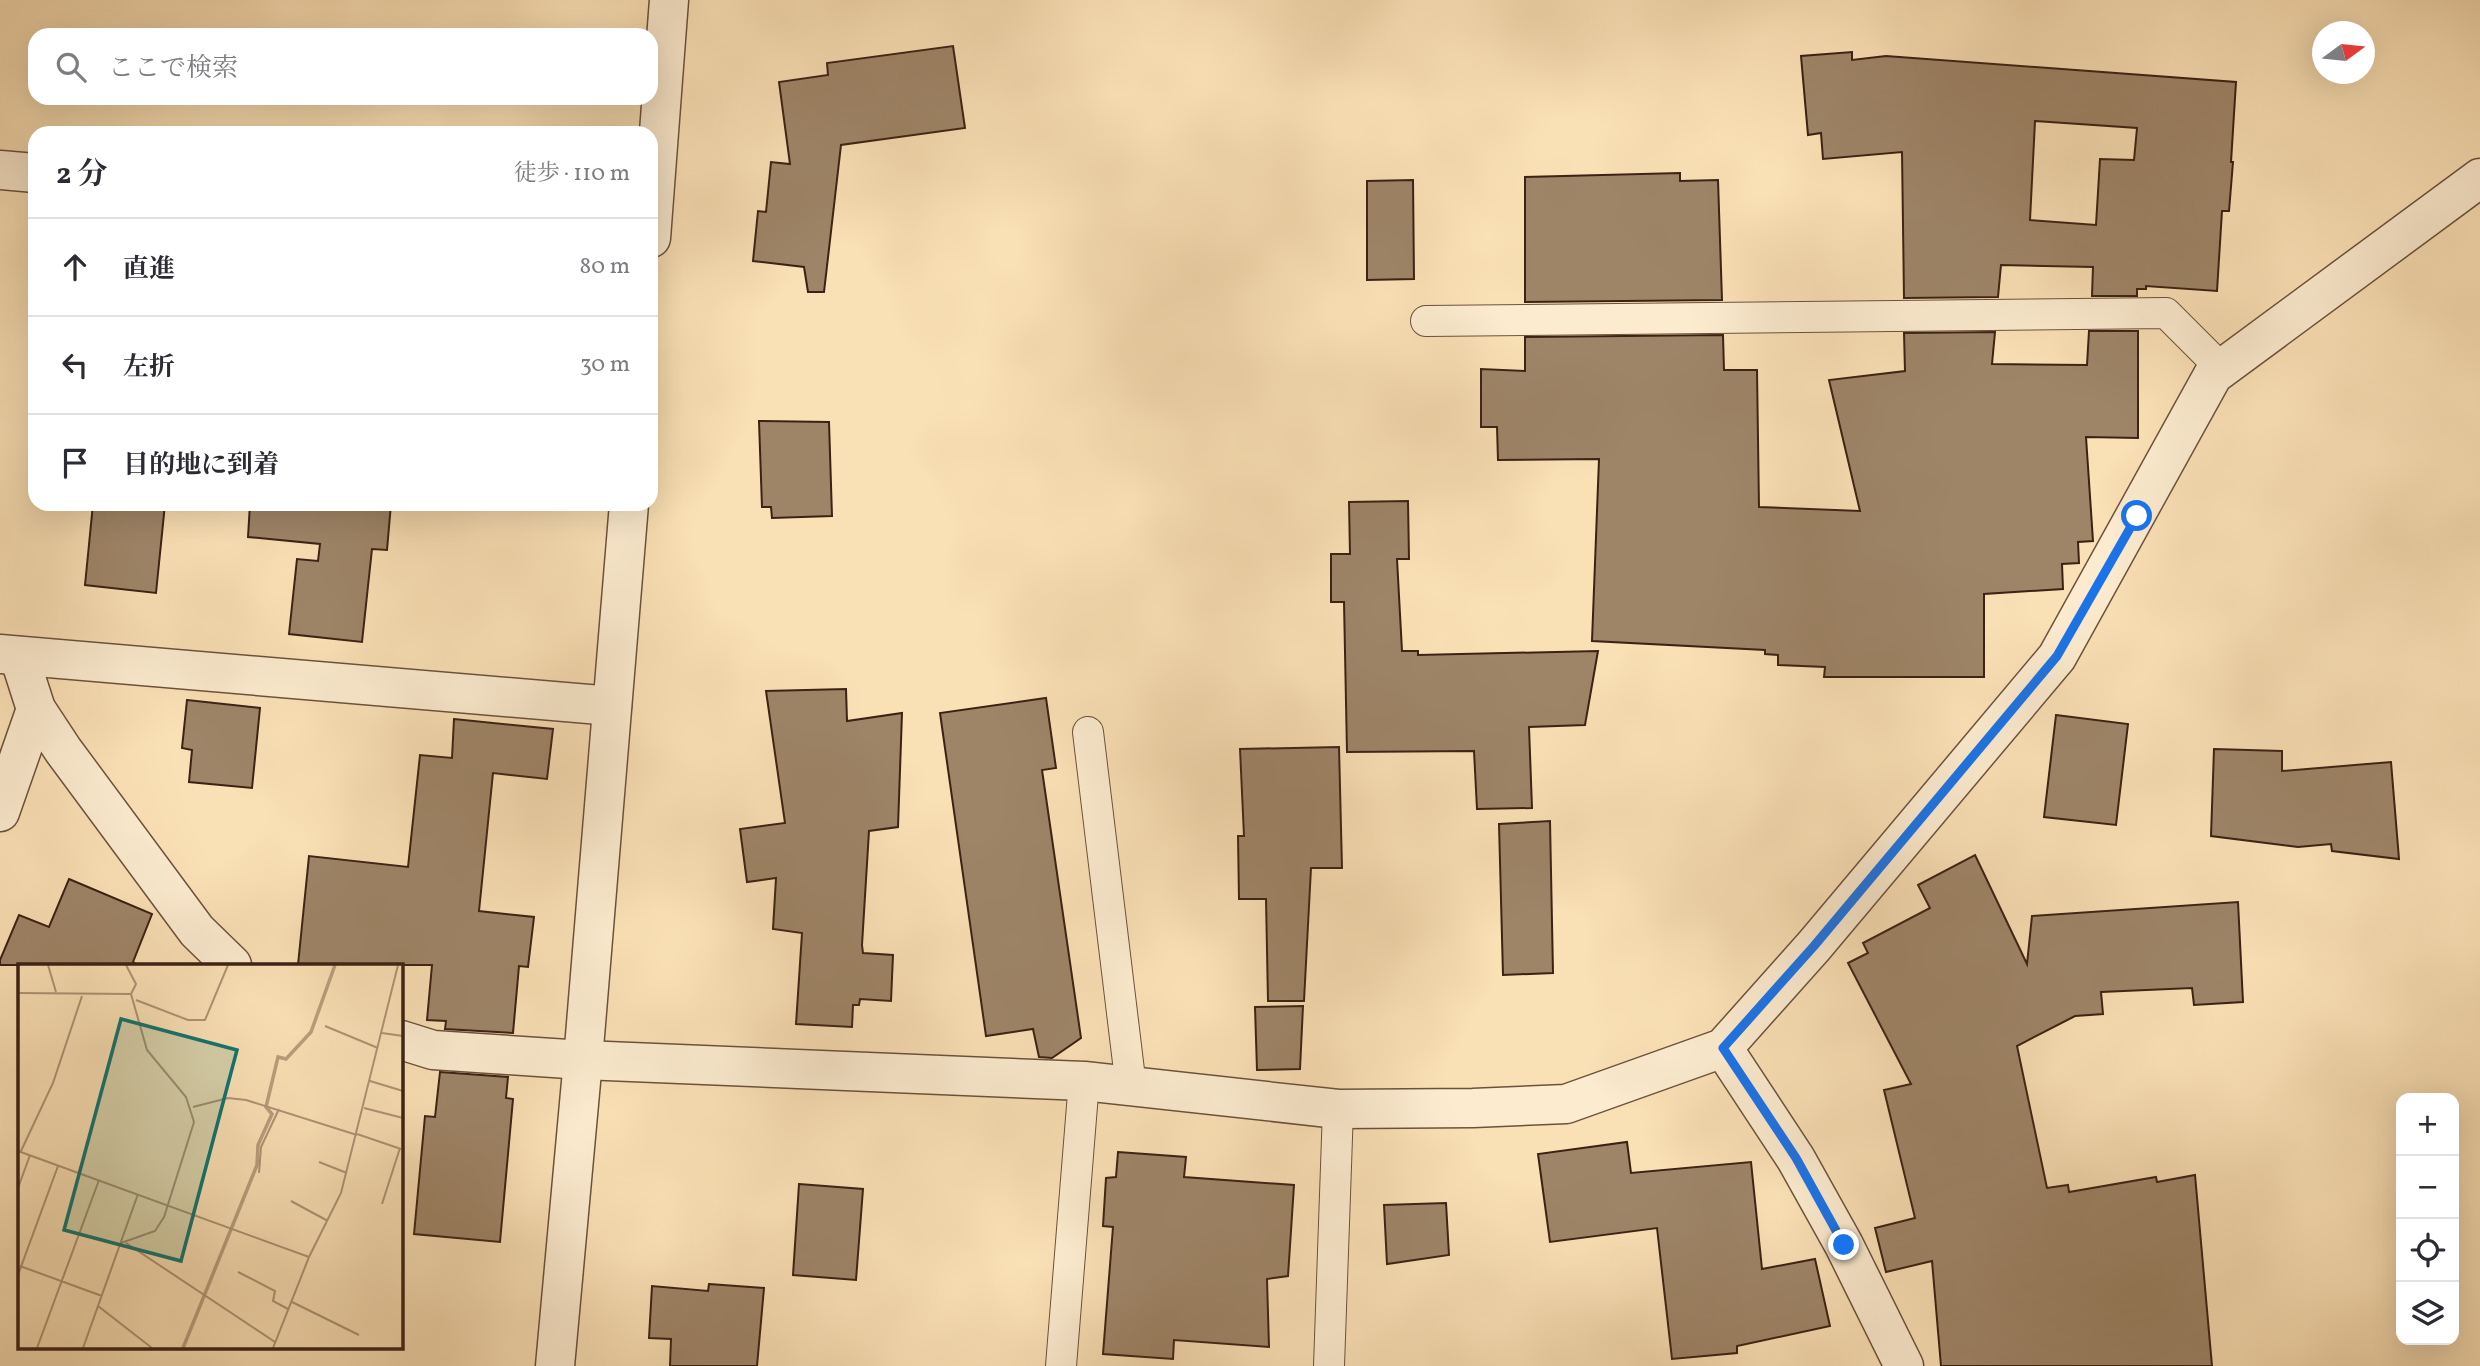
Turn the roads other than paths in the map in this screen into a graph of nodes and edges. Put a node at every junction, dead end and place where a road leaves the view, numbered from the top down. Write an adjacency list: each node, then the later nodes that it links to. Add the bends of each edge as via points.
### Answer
1 (669, 0): 2 (street)
2 (658, 141)
3 (0, 170): 4 (street)
4 (28, 172)
5 (2480, 178): 7 (street)
6 (1426, 321): 7 (lane, via 2166,313)
7 (2222, 369): 16 (street, via 2213,375 2057,656)
8 (628, 511): 10 (street)
9 (10, 655): 10 (street); 11 (street)
10 (612, 706): 17 (street)
11 (36, 709): 13 (street); 14 (street, via 197,931)
12 (1088, 732): 19 (lane)
13 (0, 812)
14 (231, 964)
15 (402, 1040): 17 (street, via 433,1049)
16 (1723, 1048): 20 (street, via 1566,1104); 24 (street, via 1796,1158)
17 (583, 1060): 18 (street); 21 (street)
18 (1084, 1082): 19 (street); 22 (lane)
19 (1131, 1087): 20 (street)
20 (1338, 1109): 23 (lane)
21 (555, 1366)
22 (1061, 1366)
23 (1329, 1366)
24 (1905, 1366)

